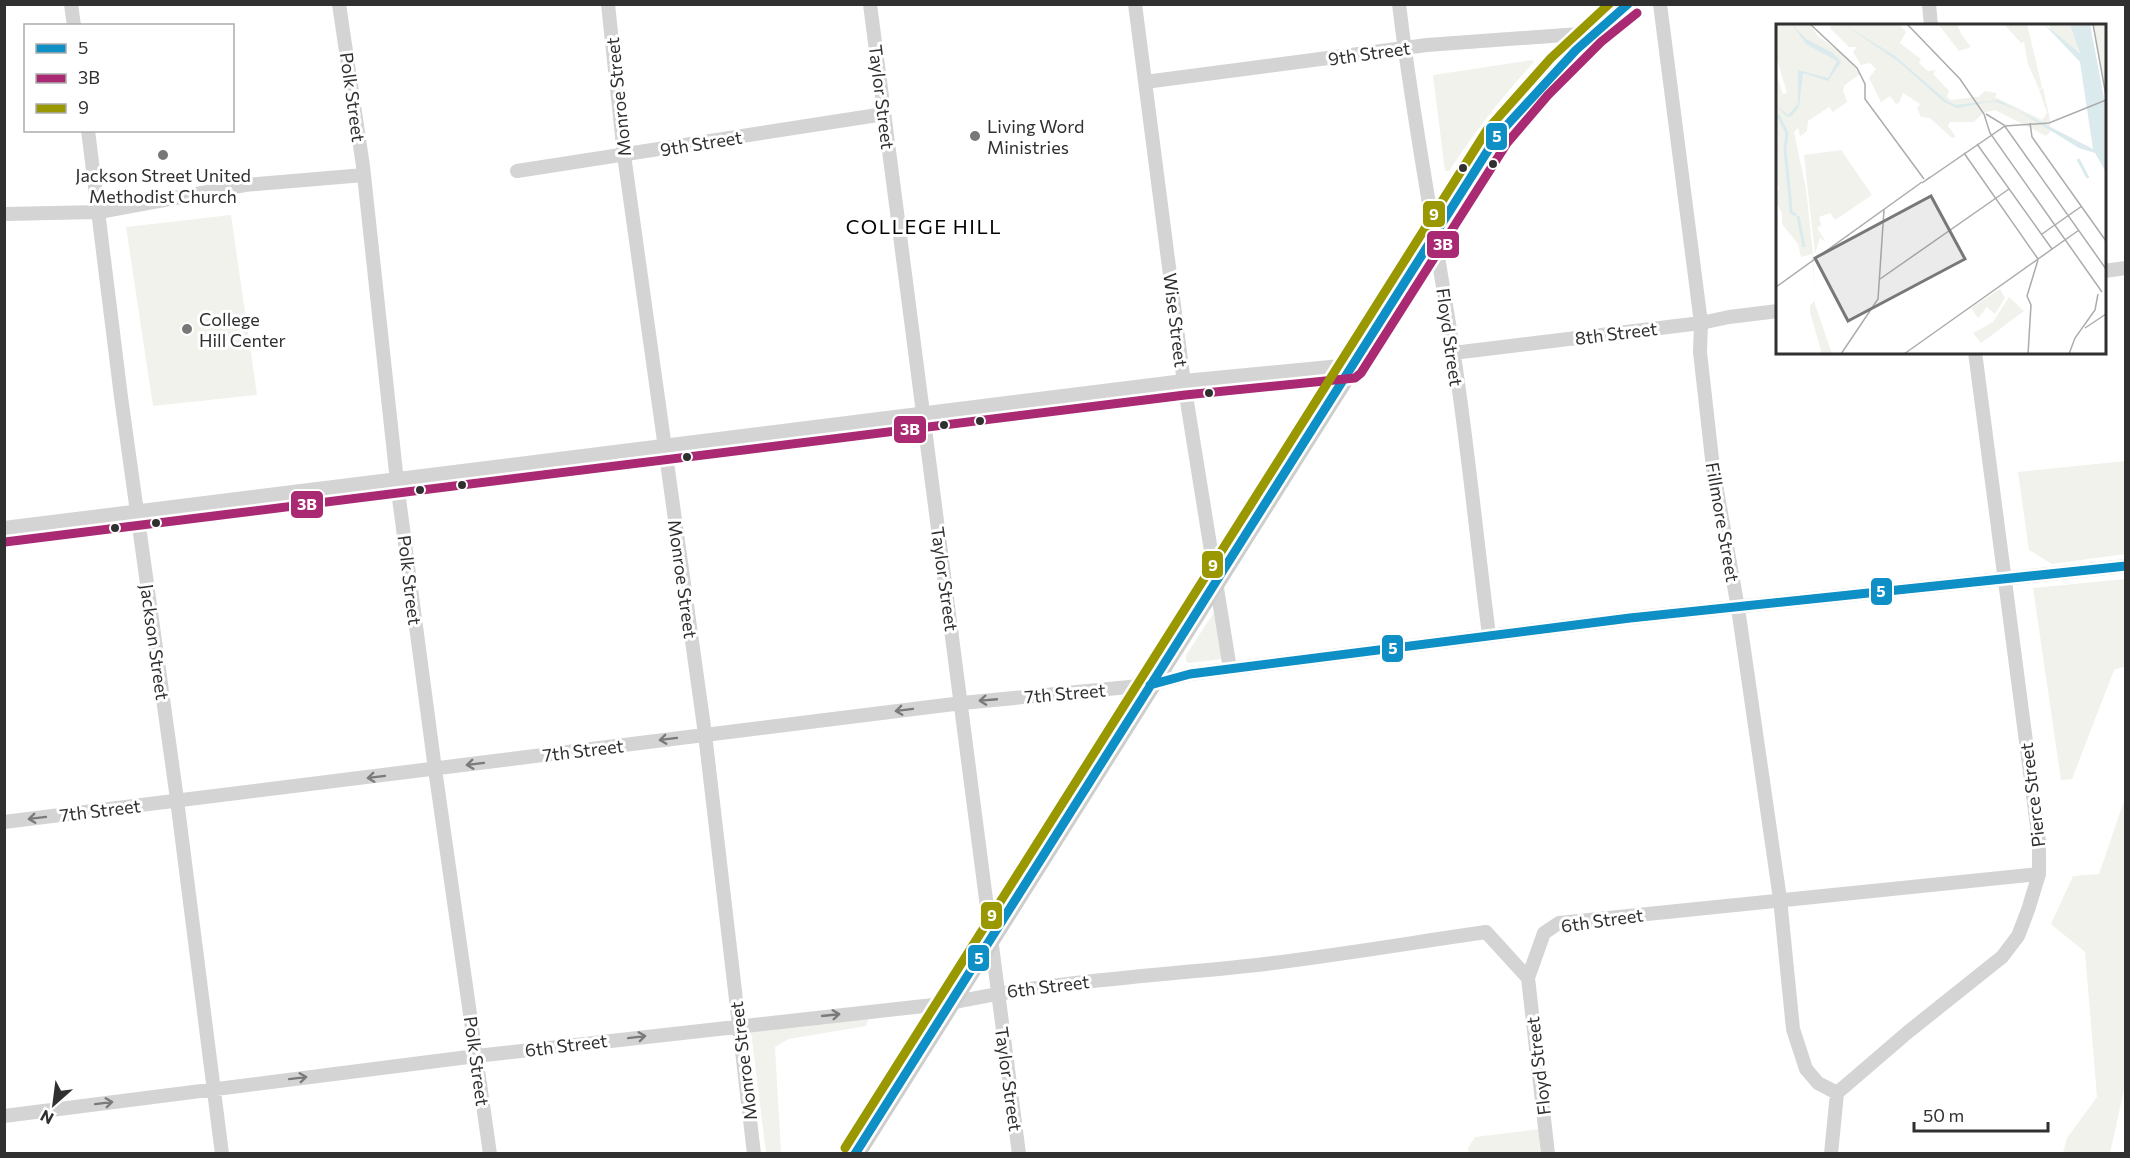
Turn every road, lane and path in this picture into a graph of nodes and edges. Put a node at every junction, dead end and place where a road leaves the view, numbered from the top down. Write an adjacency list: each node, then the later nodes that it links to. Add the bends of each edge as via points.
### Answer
1 (71, 4): 10 (street)
2 (339, 4): 19 (street, Polk Street)
3 (608, 4): 17 (street, Monroe Street)
4 (870, 4): 15 (street, Taylor Street)
5 (1135, 4): 14 (street, Wise Street)
6 (1399, 4): 13 (street, Floyd Street)
7 (1629, 4): 12 (main road)
8 (1660, 4): 26 (street, Fillmore Street)
9 (1929, 4): 11 (street)
10 (74, 24)
11 (1931, 24)
12 (1593, 33): 13 (street, 9th Street); 22 (main road, via 1497,136)
13 (1404, 49): 14 (street, 9th Street); 22 (street, Floyd Street)
14 (1144, 82): 30 (street, Wise Street)
15 (884, 114): 17 (street, 9th Street); 31 (street, Taylor Street)
16 (88, 132): 20 (street, Jackson Street)
17 (624, 155): 18 (street, 9th Street); 32 (street, Monroe Street)
18 (517, 171)
19 (364, 175): 20 (street, via 245,185); 33 (street, Polk Street)
20 (99, 212): 21 (street); 34 (street, Jackson Street)
21 (4, 214)
22 (1435, 237): 27 (street, Floyd Street); 29 (main road)
23 (2126, 268): 24 (street)
24 (2106, 271)
25 (1776, 311): 26 (street, 8th Street)
26 (1701, 323): 27 (street, 8th Street); 39 (street, Fillmore Street, via 1700,352 1713,468)
27 (1453, 353): 40 (street, Floyd Street)
28 (1975, 354): 37 (street, Pierce Street)
29 (1351, 367): 30 (street); 38 (main road)
30 (1184, 383): 31 (street); 38 (street, Wise Street)
31 (923, 415): 32 (street); 43 (street, Taylor Street)
32 (664, 449): 33 (street); 44 (street, Monroe Street)
33 (398, 482): 34 (street); 45 (street, Polk Street)
34 (137, 513): 35 (street); 46 (street, Jackson Street)
35 (4, 530)
36 (2126, 566): 37 (street, 7th Street)
37 (2004, 579): 39 (street, 7th Street); 48 (street, Pierce Street, via 2039,841)
38 (1215, 583): 41 (street, Wise Street); 42 (main road)
39 (1738, 608): 40 (street, 7th Street); 49 (street, Fillmore Street)
40 (1489, 635): 41 (street, 7th Street)
41 (1230, 669): 42 (street, 7th Street, via 1182,675)
42 (1150, 685): 43 (street, 7th Street, one-way to 43); 50 (main road)
43 (962, 703): 44 (street, 7th Street, one-way to 44); 50 (street, Taylor Street)
44 (705, 734): 45 (street, 7th Street, one-way to 45); 54 (street, Monroe Street)
45 (435, 769): 46 (street, 7th Street, one-way to 46); 55 (street, Polk Street)
46 (177, 802): 47 (street, 7th Street, one-way to 47); 56 (street, Jackson Street)
47 (4, 822)
48 (2039, 874): 49 (street, 6th Street); 57 (street, Pierce Street, via 2018,936 2002,957)
49 (1780, 899): 51 (street, 6th Street, via 1560,922 1544,933); 57 (street, Fillmore Street, via 1797,1040 1806,1069 1818,1083)
50 (990, 936): 52 (street, Taylor Street); 53 (main road)
51 (1528, 978): 52 (street, 6th Street, via 1486,932 1259,965); 64 (street, Floyd Street)
52 (998, 993): 53 (street, 6th Street); 63 (street, Taylor Street)
53 (951, 1003): 54 (street, 6th Street, one-way to 53); 62 (main road)
54 (738, 1025): 55 (street, 6th Street, one-way to 54); 61 (street, Monroe Street)
55 (476, 1056): 56 (street, 6th Street, one-way to 55); 60 (street, Polk Street)
56 (213, 1089): 58 (street, 6th Street, one-way to 56); 59 (street, Jackson Street)
57 (1837, 1093): 65 (street)
58 (4, 1116)
59 (222, 1154)
60 (490, 1154)
61 (754, 1154)
62 (855, 1154)
63 (1019, 1154)
64 (1548, 1154)
65 (1831, 1154)

